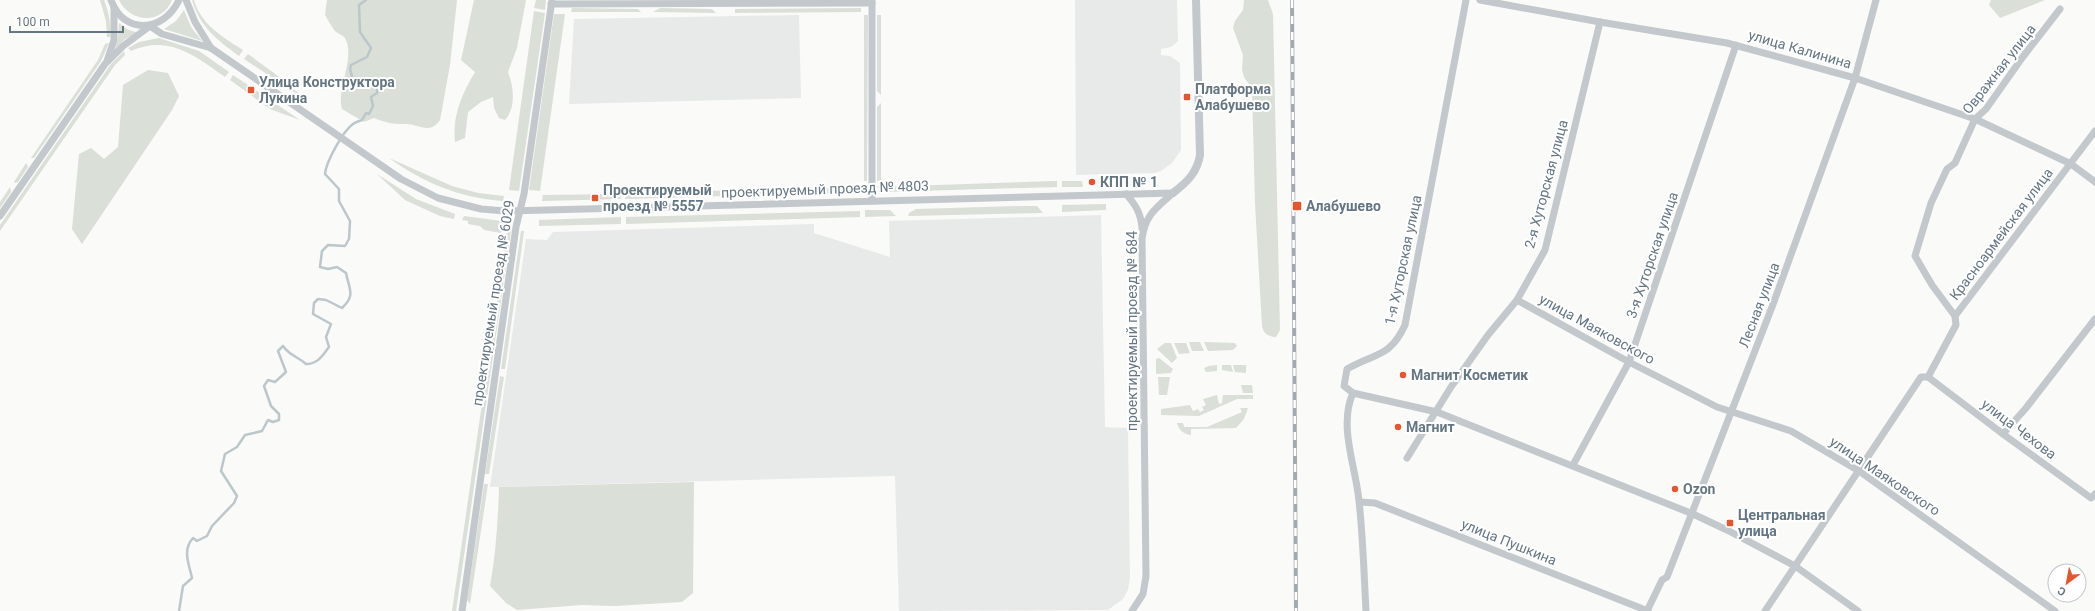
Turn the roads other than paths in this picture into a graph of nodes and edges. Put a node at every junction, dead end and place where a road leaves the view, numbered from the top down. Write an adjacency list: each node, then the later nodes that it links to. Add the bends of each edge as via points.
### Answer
1 (179, 0): 12 (street, via 171,15)
2 (186, 0): 14 (street, проектируемый проезд № 4803, via 195,22)
3 (1196, 0): 21 (street, проектируемый проезд № 684, via 1200,155 1197,169)
4 (1466, 0): 32 (street, 1-я Хуторская улица, via 1405,325 1398,340 1389,349 1347,369 1344,386)
5 (1480, 0): 11 (street, улица Калинина)
6 (1876, 0): 16 (street, Лесная улица)
7 (551, 2): 8 (street); 24 (street, проектируемый проезд № 6029)
8 (872, 2): 23 (street)
9 (112, 3): 12 (street, проектируемый проезд № 4803, via 125,19 141,26); 15 (street, via 114,40)
10 (2060, 9): 17 (street, Овражная улица, via 1986,109)
11 (1600, 22): 13 (street, улица Калинина); 27 (street, 2-я Хуторская улица, via 1545,250)
12 (150, 26): 14 (street, проектируемый проезд № 4803, via 162,34); 15 (street, via 123,46)
13 (1736, 45): 16 (street, улица Калинина); 30 (street, 3-я Хуторская улица)
14 (211, 48): 24 (street, проектируемый проезд № 4803, via 401,179 438,198 481,209)
15 (105, 64): 25 (street)
16 (1855, 78): 17 (street, улица Калинина); 34 (street, Лесная улица)
17 (1975, 119): 19 (street, улица Калинина); 28 (street, Овражная улица, via 1955,163 1948,169 1931,203 1915,256)
18 (2095, 131): 19 (street, Красноармейская улица)
19 (2071, 164): 20 (street, улица Калинина); 28 (street, Красноармейская улица)
20 (2095, 182)
21 (1173, 193): 22 (street, проектируемый проезд № 4803); 26 (street, проектируемый проезд № 684, via 1152,211 1146,220)
22 (1126, 194): 23 (street, проектируемый проезд № 4803); 26 (street, via 1140,213)
23 (872, 201): 24 (street, проектируемый проезд № 4803)
24 (520, 210): 44 (street, проектируемый проезд № 6029)
25 (0, 216)
26 (1142, 239): 43 (street, проектируемый проезд № 684, via 1146,576 1143,594)
27 (1517, 300): 30 (street, улица Маяковского); 33 (street, 2-я Хуторская улица, via 1455,380)
28 (1955, 316): 31 (street, Красноармейская улица, via 1956,325)
29 (2095, 319): 35 (street)
30 (1629, 362): 34 (street, улица Маяковского); 37 (street, 3-я Хуторская улица)
31 (1928, 377): 35 (street, улица Чехова); 38 (street, Красноармейская улица, via 1921,377)
32 (1353, 393): 33 (street); 40 (street, via 1347,406 1348,441)
33 (1437, 412): 36 (street, 2-я Хуторская улица); 37 (street)
34 (1731, 413): 38 (street, улица Маяковского, via 1790,431); 41 (street, Лесная улица)
35 (2003, 434): 39 (street, улица Чехова, via 2091,498)
36 (1407, 458)
37 (1573, 465): 41 (street)
38 (1860, 471): 42 (street, Красноармейская улица); 49 (street, улица Маяковского)
39 (2095, 494)
40 (1360, 502): 45 (street); 46 (street, улица Пушкина, via 1375,503)
41 (1693, 514): 42 (street); 46 (street, Лесная улица, via 1667,577 1662,580)
42 (1795, 566): 47 (street, Красноармейская улица); 48 (street)
43 (1133, 610)
44 (462, 611)
45 (1366, 611)
46 (1648, 611)
47 (1765, 611)
48 (1858, 611)
49 (2055, 611)

